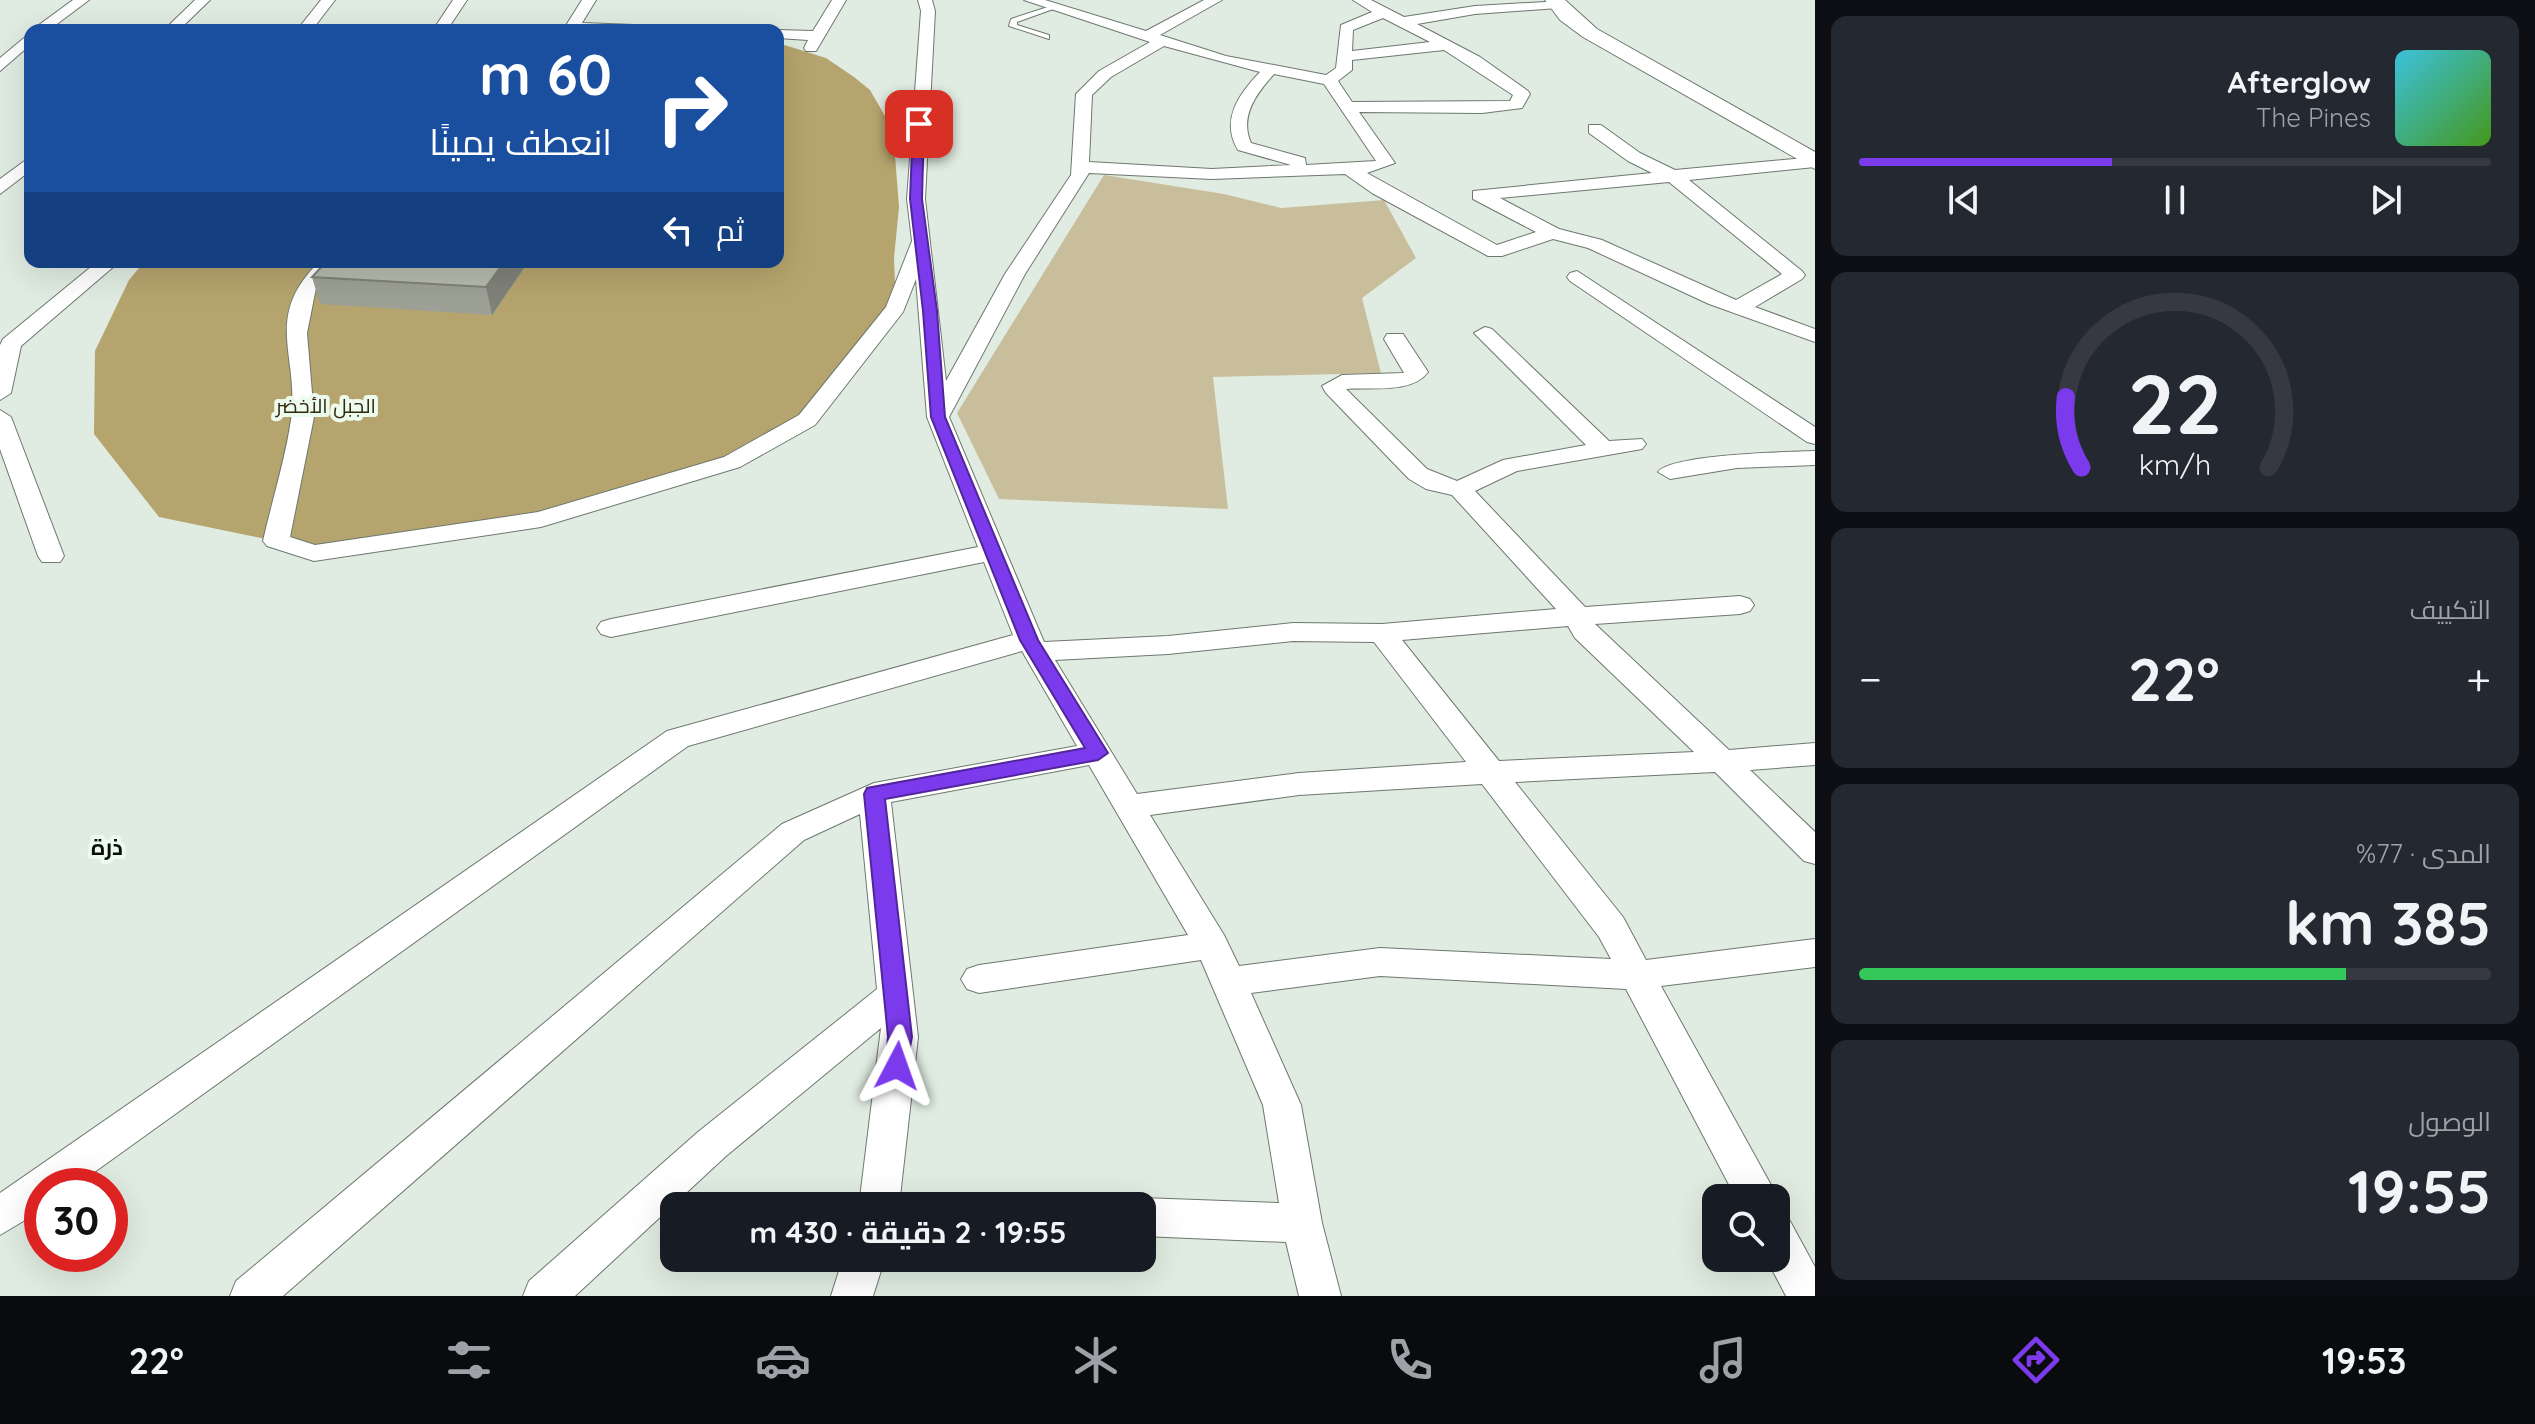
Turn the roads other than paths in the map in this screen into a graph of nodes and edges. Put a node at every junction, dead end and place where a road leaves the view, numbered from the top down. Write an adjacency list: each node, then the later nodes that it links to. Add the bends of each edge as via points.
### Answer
1 (82, 0): 15 (street)
2 (203, 0): 16 (street)
3 (328, 0): 17 (street)
4 (460, 0): 18 (street)
5 (589, 0): 19 (street)
6 (925, 0): 39 (street, via 916,199)
7 (1031, 0): 12 (street)
8 (1215, 0): 22 (street)
9 (1360, 0): 13 (street)
10 (842, 1): 20 (street, via 815,42)
11 (1556, 2): 14 (street); 31 (street, via 1590,33)
12 (1054, 7): 21 (lane, via 1014,21 1020,30); 22 (street)
13 (1384, 12): 14 (street); 25 (street, via 1346,28)
14 (1402, 22): 24 (street)
15 (48, 24)
16 (177, 24)
17 (309, 24)
18 (444, 24)
19 (574, 24)
20 (784, 35)
21 (1046, 37)
22 (1153, 39): 27 (street); 34 (street, via 1084,94)
23 (24, 43): 26 (street)
24 (1448, 45): 25 (street); 29 (street, via 1522,94 1516,105)
25 (1345, 56): 28 (street, via 1344,70)
26 (5, 61)
27 (1271, 69): 28 (street); 35 (street, via 1243,101 1239,138 1244,146)
28 (1329, 80): 29 (street)
29 (1348, 107): 32 (street, via 1386,163)
30 (1595, 129): 36 (street)
31 (1815, 162): 36 (street)
32 (1346, 166): 35 (street); 38 (street, via 1495,252)
33 (24, 167): 37 (street)
34 (1080, 167): 35 (street, via 1212,174); 50 (street)
35 (1318, 168)
36 (1673, 176): 38 (street, via 1479,195); 43 (street, via 1795,275)
37 (0, 189)
38 (1552, 233): 43 (street, via 1595,244)
39 (921, 237): 41 (street, via 896,308 807,420 732,462 541,519 314,553 276,541 303,417 296,333 306,286); 50 (street)
40 (101, 268): 47 (street)
41 (324, 268)
42 (1577, 277): 51 (street)
43 (1738, 308): 45 (street)
44 (1485, 333): 53 (street)
45 (1815, 336)
46 (1395, 339): 56 (street, via 1417,372 1410,379 1333,386 1418,474)
47 (6, 344): 48 (street)
48 (0, 393)
49 (0, 417): 58 (street)
50 (938, 417): 57 (street)
51 (1815, 437)
52 (1634, 444): 53 (street)
53 (1603, 448): 56 (street, via 1511,465)
54 (1815, 458): 55 (street, via 1737,461)
55 (1670, 472)
56 (1460, 489): 60 (street)
57 (993, 552): 61 (street); 63 (street)
58 (51, 556)
59 (1740, 605): 60 (street)
60 (1578, 616): 62 (street); 66 (street, via 1585,632)
61 (611, 628)
62 (1382, 633): 63 (street, via 1293,632 1168,645); 67 (street)
63 (1032, 646): 64 (street); 77 (street, via 678,738)
64 (1098, 753): 68 (street); 69 (street)
65 (1815, 754): 66 (street)
66 (1724, 762): 67 (street); 70 (street)
67 (1490, 772): 69 (street, via 1297,784); 73 (street, via 1611,927)
68 (874, 794): 76 (street); 86 (street, via 793,832)
69 (1131, 806): 71 (street)
70 (1815, 852)
71 (1212, 945): 74 (street); 75 (street)
72 (1815, 953): 73 (street)
73 (1638, 975): 75 (street, via 1380,962); 78 (street)
74 (979, 979)
75 (1228, 982): 83 (street, via 1282,1105)
76 (896, 995): 79 (street, via 900,1037); 87 (street, via 712,1144)
77 (68, 1168)
78 (1750, 1184)
79 (881, 1192)
80 (24, 1199): 81 (street)
81 (0, 1216)
82 (1156, 1218): 83 (street)
83 (1302, 1223): 89 (street)
84 (1790, 1262): 90 (street)
85 (860, 1272): 88 (street)
86 (251, 1296)
87 (544, 1296)
88 (852, 1296)
89 (1320, 1296)
90 (1808, 1296)

